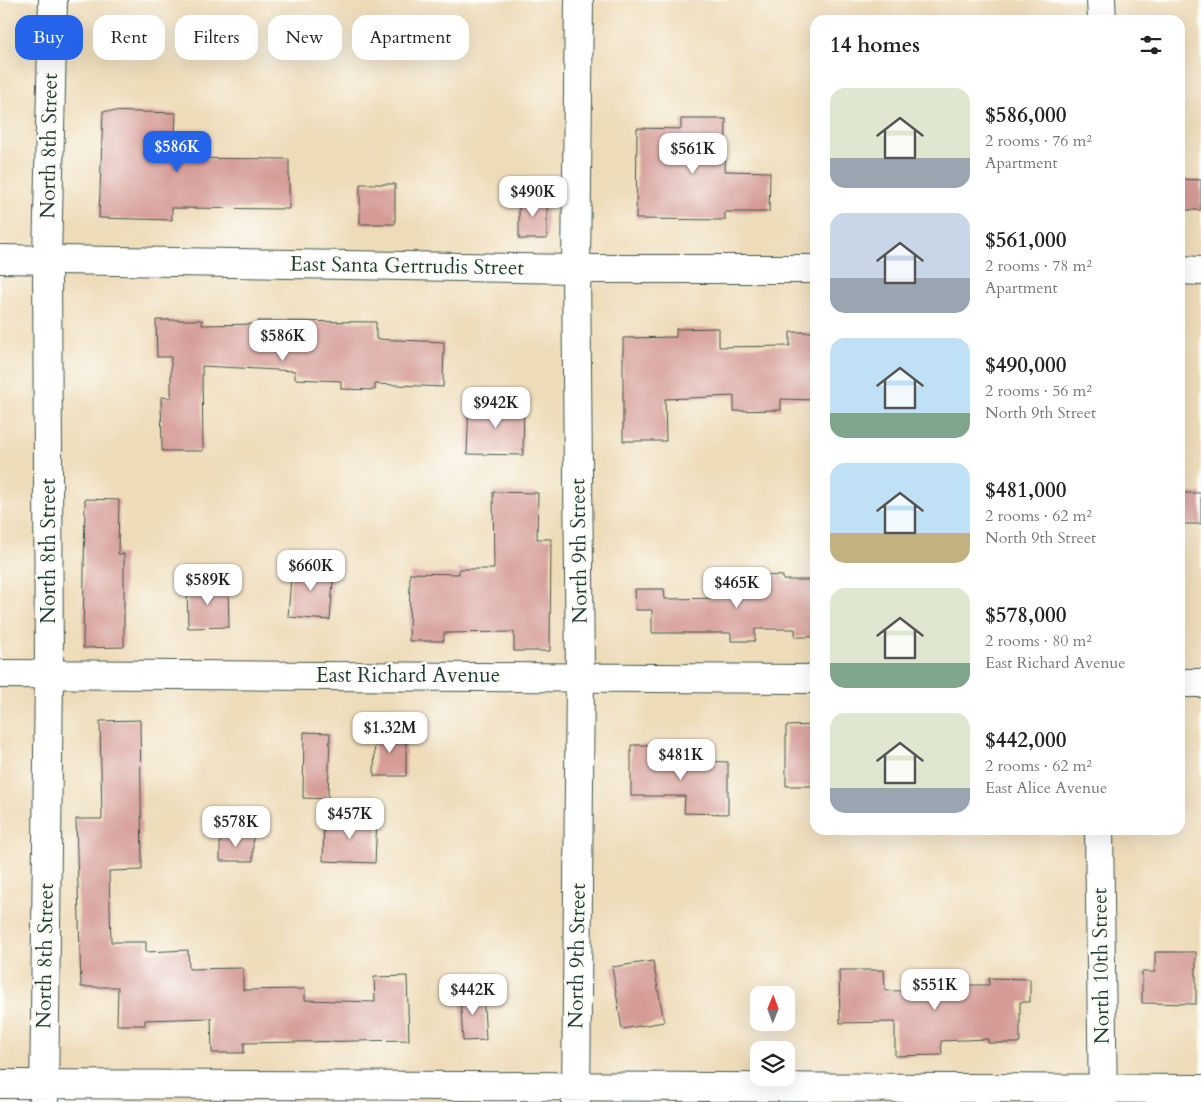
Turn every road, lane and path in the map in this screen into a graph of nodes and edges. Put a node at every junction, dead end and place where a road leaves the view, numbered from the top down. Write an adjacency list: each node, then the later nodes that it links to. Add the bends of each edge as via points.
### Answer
1 (52, 0): 6 (street, North 8th Street)
2 (579, 0): 7 (street, North 9th Street)
3 (1102, 0): 4 (street)
4 (1102, 15)
5 (0, 259): 6 (street, East Santa Gertrudis Street)
6 (47, 259): 7 (street, East Santa Gertrudis Street); 11 (street, North 8th Street)
7 (576, 268): 8 (street, East Santa Gertrudis Street); 13 (street, North 9th Street)
8 (810, 269)
9 (1185, 270): 10 (street)
10 (1201, 270)
11 (48, 673): 12 (street, East Richard Avenue); 13 (street, East Richard Avenue); 20 (street, North 8th Street)
12 (0, 674)
13 (580, 676): 14 (street, East Richard Avenue); 21 (street, North 9th Street)
14 (810, 679)
15 (1185, 682): 16 (street)
16 (1201, 682)
17 (1099, 835): 22 (street, North 10th Street)
18 (0, 1084): 20 (street)
19 (1201, 1089): 22 (street)
20 (44, 1093): 21 (street)
21 (576, 1094): 22 (street)
22 (1103, 1094)

